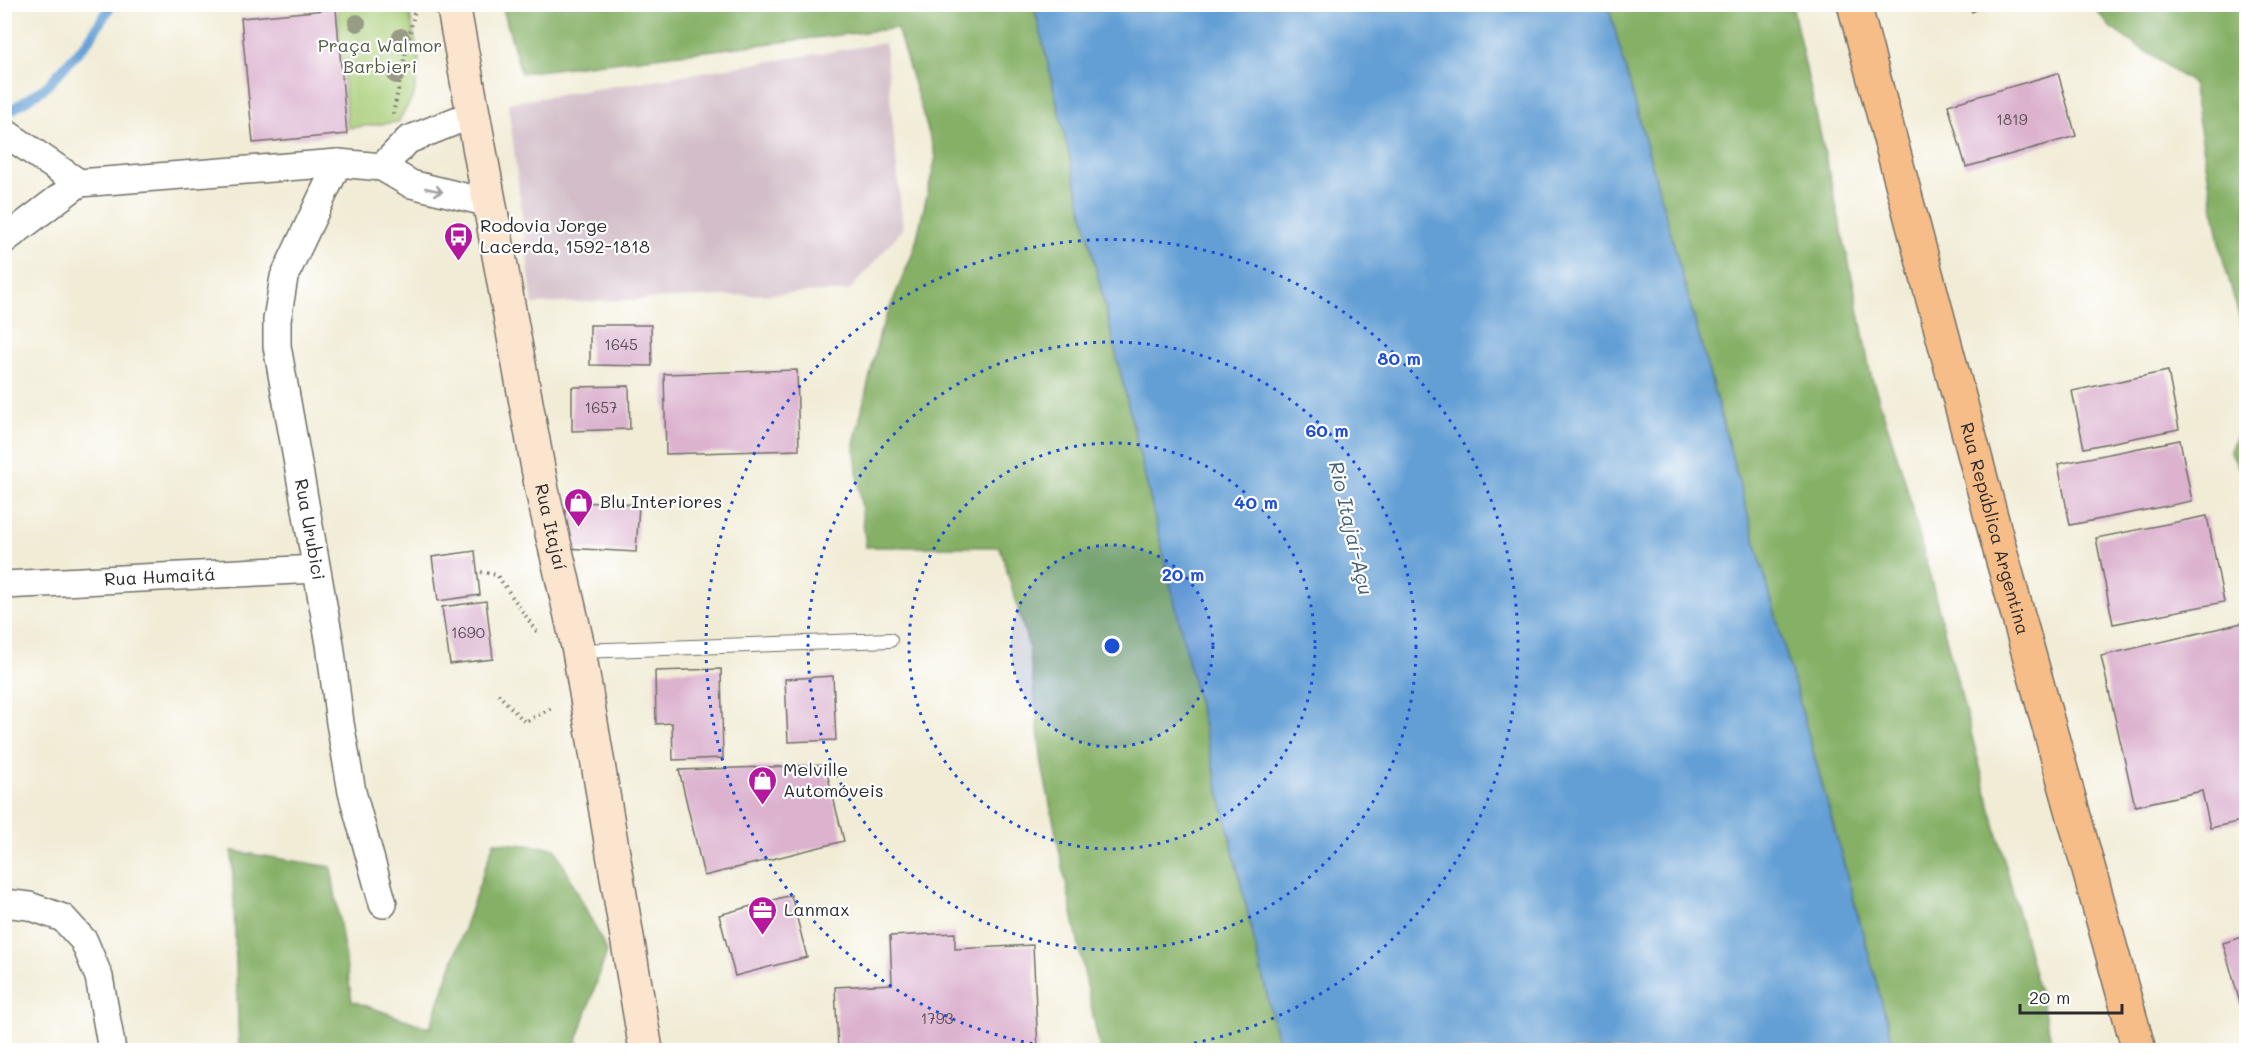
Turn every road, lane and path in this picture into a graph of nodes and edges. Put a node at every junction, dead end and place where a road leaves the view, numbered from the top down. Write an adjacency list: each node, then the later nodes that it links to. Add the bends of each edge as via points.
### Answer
1 (416, 4): 7 (path)
2 (453, 4): 4 (main road, Rua Itajaí)
3 (1854, 4): 23 (main road, Rua República Argentina)
4 (473, 114): 7 (street, via 408,140); 9 (main road, Rua Itajaí)
5 (4, 132): 8 (street)
6 (339, 164): 7 (street); 8 (street); 11 (street, Rua Urubici, via 284,277 277,320 277,346)
7 (382, 167): 9 (street, one-way to 9, via 411,184)
8 (79, 183): 10 (street)
9 (489, 203): 16 (main road, Rua Itajaí, via 542,490)
10 (4, 240)
11 (316, 568): 13 (street, Rua Humaitá); 20 (street, Rua Urubici, via 352,792)
12 (481, 572): 14 (path, via 497,575)
13 (4, 585)
14 (539, 635)
15 (890, 640): 16 (lane)
16 (579, 651): 22 (main road, Rua Itajaí)
17 (498, 694): 18 (path, via 525,722)
18 (552, 708)
19 (4, 903): 21 (street, via 29,906 63,918 84,941 99,977)
20 (383, 904)
21 (112, 1050)
22 (646, 1050)
23 (2139, 1050)

